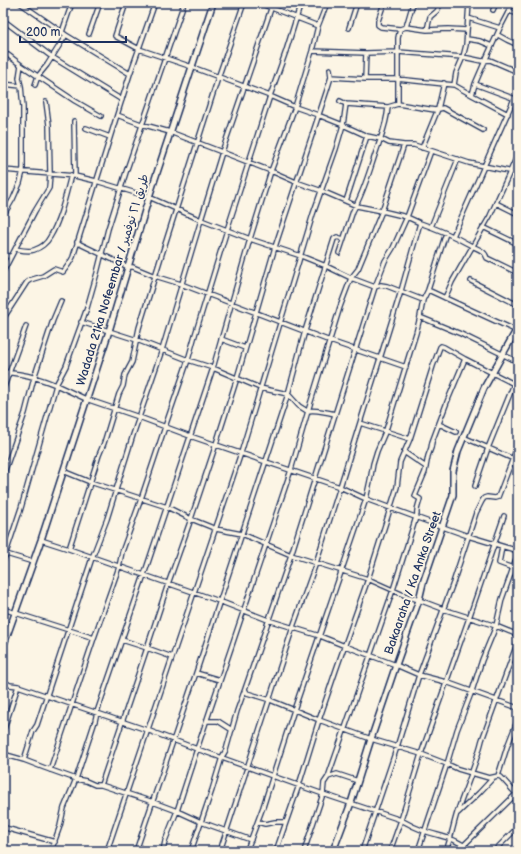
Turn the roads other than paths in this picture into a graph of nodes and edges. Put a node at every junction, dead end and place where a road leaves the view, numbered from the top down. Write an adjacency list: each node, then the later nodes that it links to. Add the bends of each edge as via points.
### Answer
1 (20, 3): 34 (street)
2 (72, 3): 34 (street)
3 (100, 3): 36 (street)
4 (126, 3): 41 (street, via 115,36)
5 (155, 3): 41 (street)
6 (184, 3): 47 (street)
7 (214, 3): 51 (street, Wadada 21ka Nofeembar / طريق ٢١ نوفمبر)
8 (244, 3): 57 (street)
9 (259, 3): 20 (street)
10 (273, 3): 20 (street)
11 (301, 3): 24 (street)
12 (327, 3): 27 (street)
13 (357, 3): 29 (street)
14 (384, 3): 31 (street, via 378,25)
15 (413, 3): 28 (street)
16 (441, 3): 32 (street, via 430,17)
17 (469, 3): 25 (street)
18 (496, 3): 21 (street)
19 (513, 3): 22 (street)
20 (272, 8): 24 (street); 66 (street)
21 (493, 10)
22 (509, 12): 23 (street); 30 (street)
23 (518, 14)
24 (296, 17): 27 (street); 68 (street)
25 (468, 18): 30 (street); 33 (street)
26 (3, 20): 46 (street)
27 (318, 26): 42 (street)
28 (406, 27): 31 (street); 32 (street)
29 (349, 28)
30 (500, 28): 37 (street)
31 (400, 29): 43 (street)
32 (427, 30): 33 (street)
33 (466, 30): 38 (street)
34 (62, 32): 35 (street)
35 (66, 34): 46 (street); 54 (street)
36 (88, 34)
37 (498, 35): 39 (street); 40 (street)
38 (467, 39): 40 (street); 48 (street)
39 (518, 45)
40 (492, 46): 49 (street)
41 (139, 49): 47 (street); 54 (street)
42 (312, 51): 44 (street); 76 (street)
43 (398, 52): 44 (street); 48 (street); 59 (street)
44 (366, 53): 58 (street)
45 (8, 55): 50 (street)
46 (52, 57): 55 (street); 69 (street)
47 (164, 58): 51 (street); 83 (street)
48 (463, 58): 49 (street); 64 (street)
49 (485, 61): 53 (street, via 490,60); 62 (street)
50 (21, 65): 55 (street); 65 (street)
51 (192, 67): 57 (street); 87 (street, Wadada 21ka Nofeembar / طريق ٢١ نوفمبر)
52 (330, 69): 56 (street)
53 (518, 72)
54 (130, 74): 69 (street)
55 (38, 76): 63 (street); 81 (street)
56 (331, 77): 58 (street); 80 (street)
57 (218, 78): 66 (street); 91 (street)
58 (365, 79): 59 (street)
59 (397, 79): 60 (street); 74 (street)
60 (444, 83): 64 (street); 77 (street)
61 (3, 84): 65 (street)
62 (475, 84): 67 (street); 70 (street)
63 (35, 85)
64 (454, 85): 67 (street)
65 (21, 86): 101 (street)
66 (244, 87): 68 (street); 95 (street)
67 (472, 95): 78 (street)
68 (270, 96): 76 (street); 98 (street)
69 (122, 100): 79 (street)
70 (516, 100): 78 (street)
71 (340, 101): 73 (street)
72 (46, 102): 104 (street)
73 (346, 104): 75 (street); 84 (street)
74 (398, 104): 75 (street); 77 (street)
75 (388, 106): 90 (street)
76 (295, 107): 80 (street); 102 (street)
77 (438, 109): 86 (street, via 443,108); 93 (street)
78 (508, 114): 99 (street)
79 (117, 115): 83 (street); 89 (street)
80 (318, 115): 84 (street); 108 (street)
81 (102, 116)
82 (74, 121): 106 (street)
83 (141, 124): 87 (street); 109 (street)
84 (343, 125): 88 (street); 110 (street)
85 (86, 128): 89 (street)
86 (483, 130)
87 (170, 132): 91 (street); 111 (street, Wadada 21ka Nofeembar / طريق ٢١ نوفمبر)
88 (367, 136): 90 (street); 112 (street)
89 (110, 137): 107 (street)
90 (381, 139): 92 (street); 114 (street)
91 (197, 143): 95 (street); 115 (street)
92 (404, 145): 93 (street); 116 (street)
93 (422, 148): 94 (street)
94 (431, 151): 97 (street); 119 (street)
95 (222, 152): 98 (street); 120 (street)
96 (518, 154): 103 (street)
97 (458, 159): 99 (street); 122 (street)
98 (248, 163): 102 (street); 124 (street)
99 (484, 167): 103 (street); 126 (street)
100 (3, 170): 101 (street)
101 (23, 171): 104 (street); 118 (street, via 13,199)
102 (272, 171): 108 (street); 127 (street)
103 (511, 171): 105 (street); 113 (street)
104 (50, 173): 106 (street); 133 (street, via 49,188)
105 (518, 173)
106 (73, 175): 107 (street); 133 (street, via 50,238 34,250)
107 (96, 181): 109 (street); 129 (street)
108 (296, 182): 110 (street); 132 (street)
109 (121, 188): 111 (street); 136 (street)
110 (322, 191): 112 (street); 137 (street)
111 (149, 197): 115 (street); 140 (street, Wadada 21ka Nofeembar / طريق ٢١ نوفمبر)
112 (346, 201): 114 (street)
113 (496, 203): 117 (street); 123 (street)
114 (356, 206): 116 (street); 128 (street)
115 (176, 209): 120 (street); 143 (street)
116 (382, 211): 119 (street); 144 (street, via 358,269)
117 (518, 214)
118 (3, 216)
119 (406, 217): 121 (street); 147 (street)
120 (201, 220): 124 (street); 146 (street)
121 (420, 223): 122 (street); 149 (street)
122 (431, 227): 125 (street)
123 (483, 227): 130 (street); 131 (street)
124 (227, 230): 127 (street); 150 (street)
125 (446, 233): 126 (street); 148 (street)
126 (453, 236): 131 (street)
127 (250, 239): 132 (street); 154 (street)
128 (343, 239): 134 (street); 139 (street, via 334,239)
129 (77, 242): 136 (street); 158 (street, via 67,268 63,272 54,269 30,280)
130 (518, 244)
131 (472, 246): 142 (street, via 481,250 487,258); 151 (street)
132 (275, 247): 137 (street); 156 (street)
133 (15, 249): 138 (street)
134 (338, 253)
135 (3, 254): 138 (street)
136 (102, 254): 140 (street); 159 (street)
137 (301, 256): 139 (street); 160 (street)
138 (11, 257): 141 (street)
139 (326, 266): 144 (street); 164 (street)
140 (128, 267): 143 (street); 162 (street, Wadada 21ka Nofeembar / طريق ٢١ نوفمبر)
141 (3, 272)
142 (518, 273)
143 (155, 276): 146 (street); 166 (street)
144 (351, 278): 147 (street); 167 (street)
145 (471, 281): 155 (street)
146 (181, 284): 150 (street); 169 (street)
147 (375, 287): 149 (street, via 381,285); 170 (street)
148 (428, 290): 151 (street); 152 (street)
149 (401, 291): 152 (street); 172 (street)
150 (207, 294): 154 (street); 174 (street)
151 (445, 298): 163 (street)
152 (423, 300): 157 (street)
153 (61, 301): 181 (street)
154 (232, 303): 156 (street); 165 (street)
155 (518, 304)
156 (256, 312): 160 (street); 168 (street)
157 (420, 317): 171 (street); 176 (street)
158 (3, 318)
159 (82, 322): 162 (street); 183 (street)
160 (281, 323): 164 (street); 185 (street)
161 (26, 326): 179 (street)
162 (109, 330): 166 (street); 188 (street, Wadada 21ka Nofeembar / طريق ٢١ نوفمبر)
163 (517, 330): 171 (street, Bakaaraha / Ka Anka Street)
164 (305, 331): 167 (street); 187 (street)
165 (221, 339): 168 (street); 177 (street)
166 (137, 340): 169 (street); 189 (street, via 132,362)
167 (330, 341): 170 (street); 190 (street)
168 (245, 348): 182 (street)
169 (162, 350): 174 (street); 192 (street)
170 (355, 350): 172 (street); 191 (street)
171 (502, 354): 175 (street); 180 (street, Bakaaraha / Ka Anka Street)
172 (380, 359): 176 (street); 193 (street)
173 (465, 359): 180 (street); 194 (street); 200 (street, via 440,347)
174 (188, 360): 177 (street); 195 (street)
175 (518, 362)
176 (406, 367): 196 (street)
177 (213, 368): 182 (street); 198 (street)
178 (3, 371): 179 (street)
179 (9, 373): 181 (street); 186 (street)
180 (492, 373): 184 (street); 199 (street, Bakaaraha / Ka Anka Street)
181 (34, 378): 183 (street); 212 (street)
182 (237, 378): 185 (street); 201 (street)
183 (56, 385): 188 (street); 235 (street, via 21,508)
184 (516, 385): 203 (street)
185 (260, 388): 187 (street); 205 (street)
186 (3, 390)
187 (288, 394): 190 (street, via 299,406); 207 (street)
188 (86, 399): 189 (street); 211 (street, Wadada 21ka Nofeembar / طريق ٢١ نوفمبر)
189 (114, 409): 192 (street); 214 (street)
190 (308, 411): 191 (street); 210 (street)
191 (335, 414): 213 (street)
192 (140, 417): 195 (street); 217 (street)
193 (360, 423): 196 (street); 216 (street)
194 (439, 424): 197 (street); 209 (street)
195 (165, 427): 198 (street); 218 (street)
196 (386, 430): 200 (street); 219 (street, via 373,464)
197 (456, 432)
198 (190, 436): 201 (street); 220 (street)
199 (463, 437): 203 (street); 225 (street, Bakaaraha / Ka Anka Street, via 454,464 453,495)
200 (410, 439): 204 (street)
201 (216, 444): 205 (street); 224 (street)
202 (518, 445): 206 (street)
203 (488, 448): 206 (street); 215 (street)
204 (404, 452): 209 (street); 221 (street)
205 (241, 453): 207 (street); 226 (street)
206 (513, 459): 208 (street); 228 (street, via 498,497 487,497 482,500)
207 (265, 461): 210 (street); 227 (street)
208 (518, 461)
209 (426, 467): 223 (street, via 415,496 420,498)
210 (291, 470): 213 (street); 231 (street)
211 (63, 471): 214 (street); 229 (street, Wadada 21ka Nofeembar / طريق ٢١ نوفمبر)
212 (3, 476)
213 (315, 479): 216 (street); 236 (street)
214 (90, 482): 217 (street); 233 (street)
215 (475, 486)
216 (340, 487): 219 (street); 240 (street)
217 (116, 491): 218 (street); 237 (street)
218 (141, 499): 220 (street); 241 (street)
219 (366, 499): 221 (street); 244 (street)
220 (167, 507): 224 (street); 245 (street)
221 (390, 508): 223 (street); 246 (street)
222 (504, 516): 230 (street)
223 (415, 517): 225 (street); 248 (street)
224 (191, 519): 226 (street); 247 (street)
225 (442, 527): 228 (street); 250 (street, Bakaaraha / Ka Anka Street)
226 (216, 528): 227 (street); 249 (street)
227 (242, 534): 231 (street); 251 (street)
228 (468, 536): 230 (street); 253 (street)
229 (41, 540): 233 (street); 239 (street, Wadada 21ka Nofeembar / طريق ٢١ نوفمبر)
230 (495, 544): 232 (street); 256 (street)
231 (265, 545): 236 (street); 254 (street)
232 (502, 547): 234 (street); 242 (street, via 499,563)
233 (69, 549): 237 (street)
234 (518, 553): 242 (street)
235 (4, 554): 238 (street); 239 (street)
236 (291, 555): 240 (street); 257 (street)
237 (92, 558): 241 (street); 260 (street)
238 (3, 562)
239 (33, 562): 255 (street, Wadada 21ka Nofeembar / طريق ٢١ نوفمبر)
240 (316, 563): 244 (street); 259 (street)
241 (119, 567): 245 (street); 263 (street)
242 (513, 568): 243 (street); 258 (street)
243 (518, 570)
244 (341, 571): 246 (street); 262 (street)
245 (144, 575): 247 (street); 264 (street)
246 (368, 579): 248 (street); 266 (street)
247 (168, 584): 249 (street); 268 (street)
248 (393, 590): 250 (street); 269 (street)
249 (194, 593): 251 (street); 270 (street)
250 (419, 600): 253 (street); 271 (street, Bakaaraha / Ka Anka Street)
251 (219, 601): 254 (street); 272 (street)
252 (3, 609): 255 (street)
253 (443, 609): 256 (street); 273 (street)
254 (243, 610): 257 (street); 274 (street)
255 (15, 613): 260 (street); 267 (street, Wadada 21ka Nofeembar / طريق ٢١ نوفمبر)
256 (469, 618): 258 (street); 276 (street)
257 (268, 620): 259 (street); 278 (street)
258 (496, 626): 261 (street); 279 (street)
259 (293, 627): 262 (street); 281 (street)
260 (68, 630): 263 (street); 280 (street)
261 (518, 635)
262 (320, 636): 266 (street); 285 (street)
263 (94, 638): 283 (street)
264 (122, 640): 268 (street); 286 (street)
265 (518, 640): 282 (street)
266 (345, 646): 269 (street); 288 (street)
267 (3, 647)
268 (147, 648): 270 (street); 289 (street)
269 (371, 655): 271 (street); 293 (street)
270 (172, 657): 291 (street)
271 (396, 665): 273 (street); 295 (street, Bakaaraha / Ka Anka Street)
272 (196, 673): 274 (street); 296 (street)
273 (419, 675): 276 (street); 297 (street)
274 (220, 680): 290 (street)
275 (3, 681): 277 (street)
276 (446, 682): 279 (street); 300 (street)
277 (18, 686): 280 (street); 294 (street)
278 (245, 689): 281 (street); 292 (street)
279 (472, 691): 282 (street); 303 (street)
280 (46, 696): 283 (street); 302 (street)
281 (270, 700): 285 (street); 304 (street)
282 (496, 700): 284 (street); 306 (street)
283 (73, 705): 286 (street); 305 (street)
284 (518, 708)
285 (294, 710): 288 (street); 307 (street)
286 (97, 712): 289 (street); 311 (street)
287 (518, 719): 308 (street)
288 (319, 720): 293 (street); 314 (street)
289 (122, 721): 291 (street); 313 (street)
290 (207, 722): 292 (street, via 218,721); 298 (street)
291 (148, 730): 296 (street); 315 (street)
292 (232, 730): 301 (street)
293 (345, 730): 295 (street); 309 (street)
294 (3, 732)
295 (371, 739): 297 (street); 312 (street, Bakaaraha / Ka Anka Street)
296 (173, 740): 298 (street); 318 (street)
297 (397, 747): 300 (street); 321 (street)
298 (197, 749): 301 (street); 320 (street)
299 (3, 754): 302 (street)
300 (421, 754): 303 (street); 323 (street)
301 (222, 757): 304 (street); 324 (street)
302 (24, 760): 305 (street)
303 (447, 764): 306 (street); 329 (street)
304 (247, 767): 307 (street); 330 (street)
305 (50, 770): 311 (street)
306 (471, 773): 310 (street); 322 (street)
307 (273, 776): 314 (street); 325 (street)
308 (498, 776): 310 (street); 317 (street)
309 (328, 777): 312 (street, via 336,774); 316 (street)
310 (494, 778): 322 (street)
311 (76, 779): 313 (street); 333 (street, via 64,808)
312 (358, 781): 319 (street, Bakaaraha / Ka Anka Street)
313 (101, 785): 315 (street)
314 (299, 785): 316 (street); 326 (street)
315 (126, 794): 318 (street); 336 (street)
316 (323, 794): 319 (street); 343 (street)
317 (517, 794): 334 (street)
318 (152, 802): 320 (street); 337 (street)
319 (351, 803): 321 (street); 344 (street, Bakaaraha / Ka Anka Street)
320 (177, 811): 324 (street); 338 (street)
321 (375, 811): 323 (street); 345 (street)
322 (457, 813): 331 (street)
323 (401, 820): 329 (street); 346 (street)
324 (201, 822): 330 (street); 339 (street)
325 (258, 822): 326 (street); 332 (street)
326 (286, 822): 342 (street)
327 (3, 827): 333 (street)
328 (518, 827): 350 (street)
329 (424, 831): 331 (street); 347 (street)
330 (226, 832): 332 (street); 340 (street)
331 (450, 839): 334 (street); 348 (street)
332 (251, 840): 341 (street, via 248,847)
333 (55, 842): 335 (street)
334 (464, 845): 349 (street)
335 (52, 851)
336 (107, 851)
337 (136, 851)
338 (162, 851)
339 (191, 851)
340 (220, 851)
341 (251, 851)
342 (276, 851)
343 (304, 851)
344 (333, 851)
345 (362, 851)
346 (390, 851)
347 (418, 851)
348 (446, 851)
349 (471, 851)
350 (494, 851)

